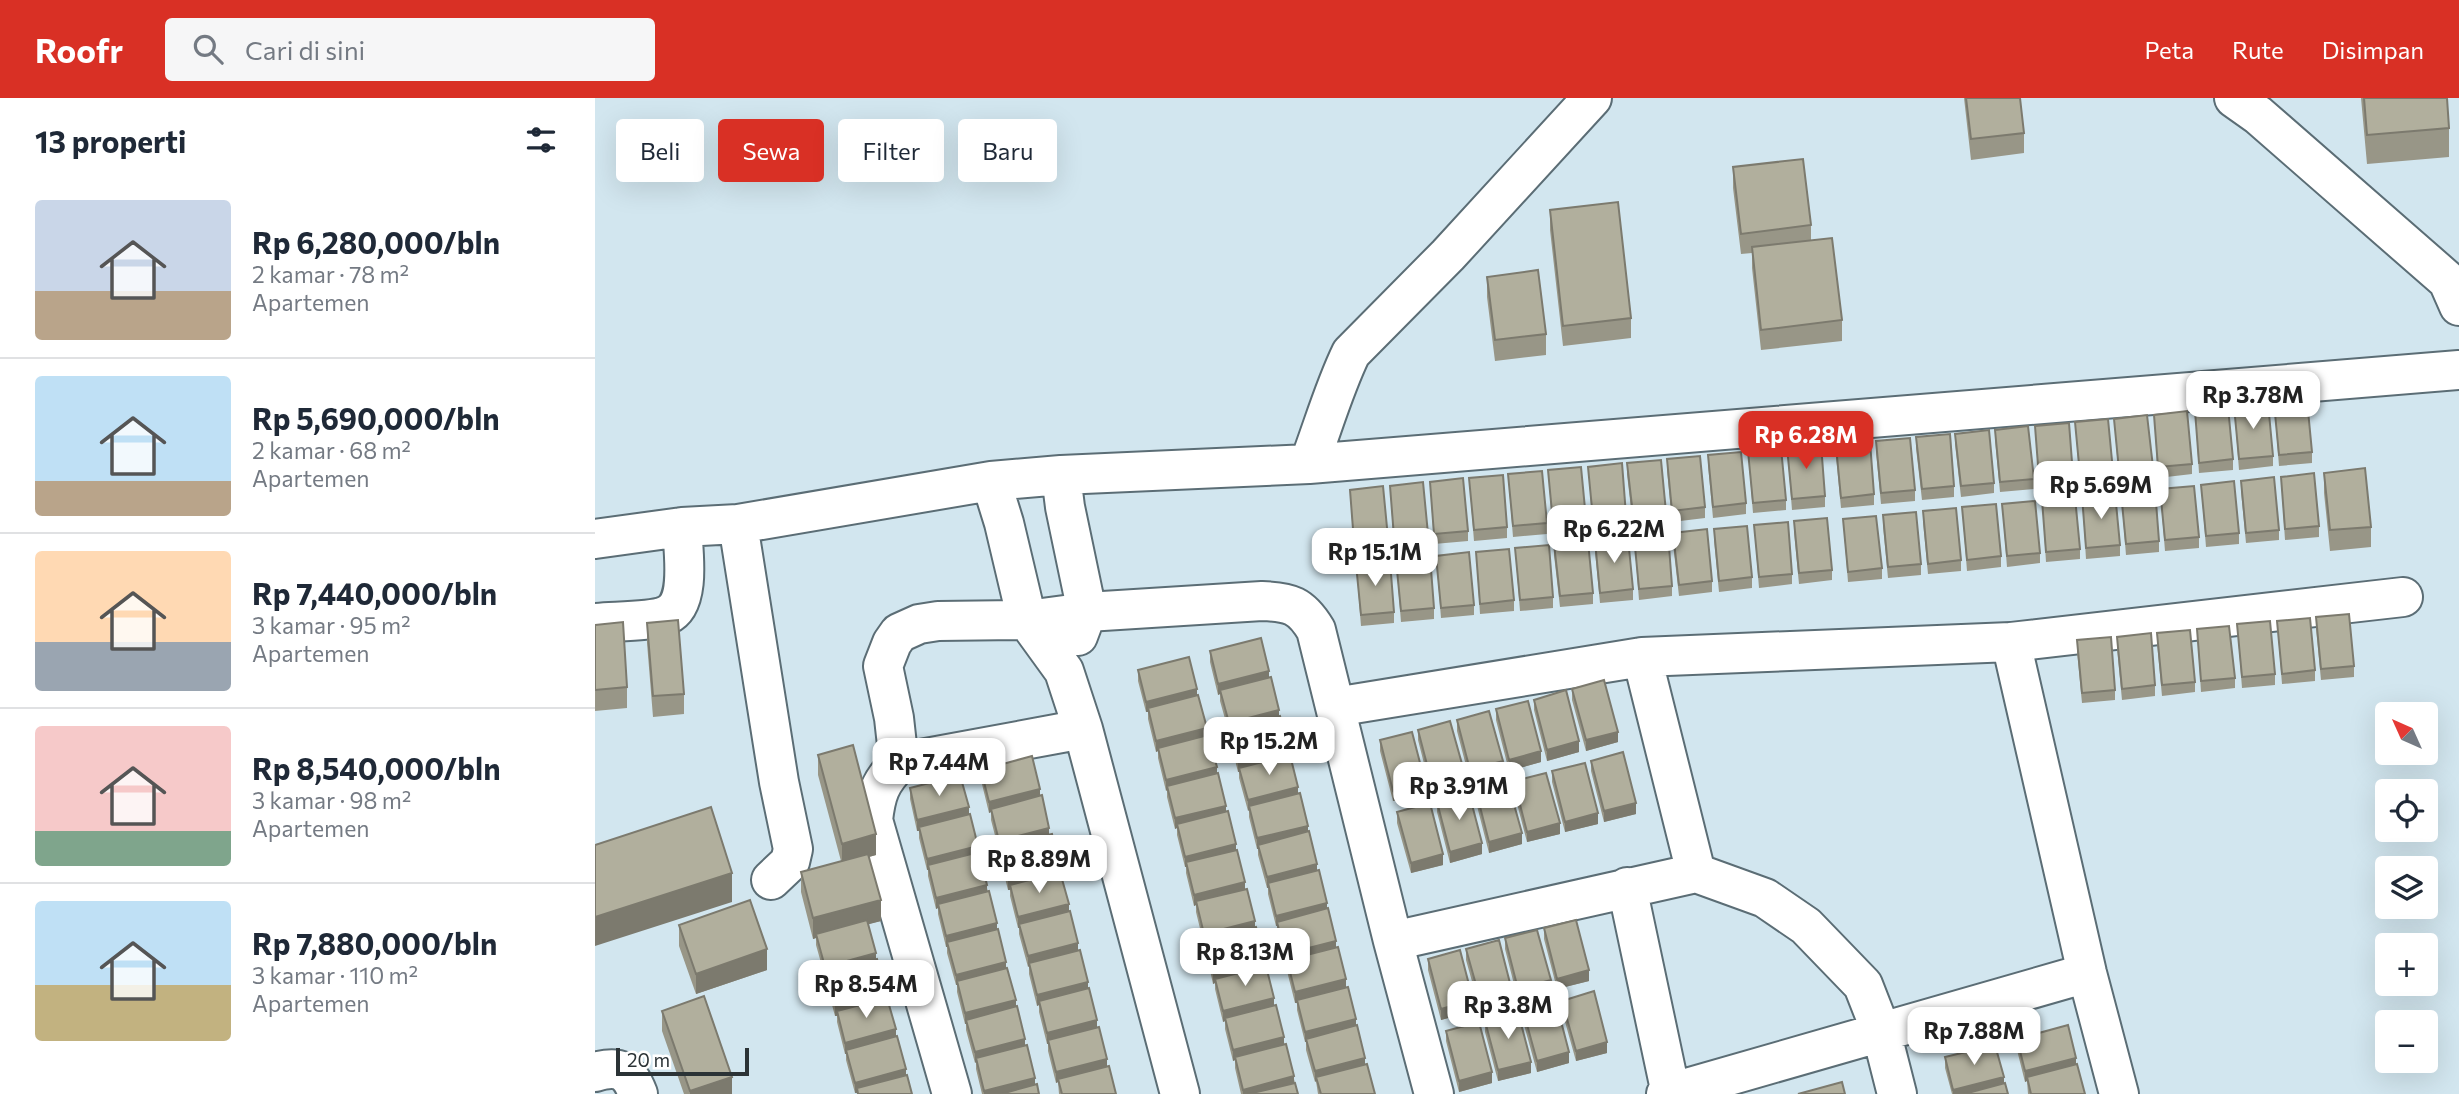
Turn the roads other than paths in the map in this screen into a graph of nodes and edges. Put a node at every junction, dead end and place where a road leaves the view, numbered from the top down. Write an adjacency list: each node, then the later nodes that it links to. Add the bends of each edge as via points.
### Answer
1 (1592, 98): 5 (street, via 1458,245 1351,353 1335,396)
2 (2234, 98): 3 (street, via 2448,281)
3 (2459, 306)
4 (2459, 370): 5 (street)
5 (1324, 462): 7 (street)
6 (991, 481): 7 (street); 8 (street); 13 (street)
7 (1067, 508): 12 (street)
8 (738, 524): 9 (street); 22 (street, via 793,849 790,862)
9 (682, 527): 10 (street); 14 (street, via 684,581 677,607 666,616)
10 (595, 539)
11 (2403, 597): 15 (street)
12 (1087, 612): 13 (street); 17 (street); 18 (street, via 1262,601 1293,605 1307,615 1316,630)
13 (1027, 620): 17 (street); 20 (street, via 938,621 899,633 883,666)
14 (595, 623)
15 (2011, 642): 16 (street); 25 (street)
16 (1642, 657): 18 (street); 21 (street)
17 (1064, 671): 19 (street)
18 (1335, 707): 24 (street)
19 (1083, 730): 20 (street); 30 (street)
20 (899, 763): 29 (street, via 876,796 873,820)
21 (1696, 873): 23 (street); 26 (street, via 1765,898 1806,926 1863,985)
22 (771, 880)
23 (1627, 887): 24 (street); 32 (street)
24 (1393, 941): 31 (street)
25 (2087, 973): 26 (street); 34 (street)
26 (1881, 1031): 32 (street); 33 (street)
27 (595, 1072): 28 (street, via 623,1070)
28 (638, 1094)
29 (952, 1094)
30 (1180, 1094)
31 (1434, 1094)
32 (1669, 1094)
33 (1897, 1094)
34 (2119, 1094)

